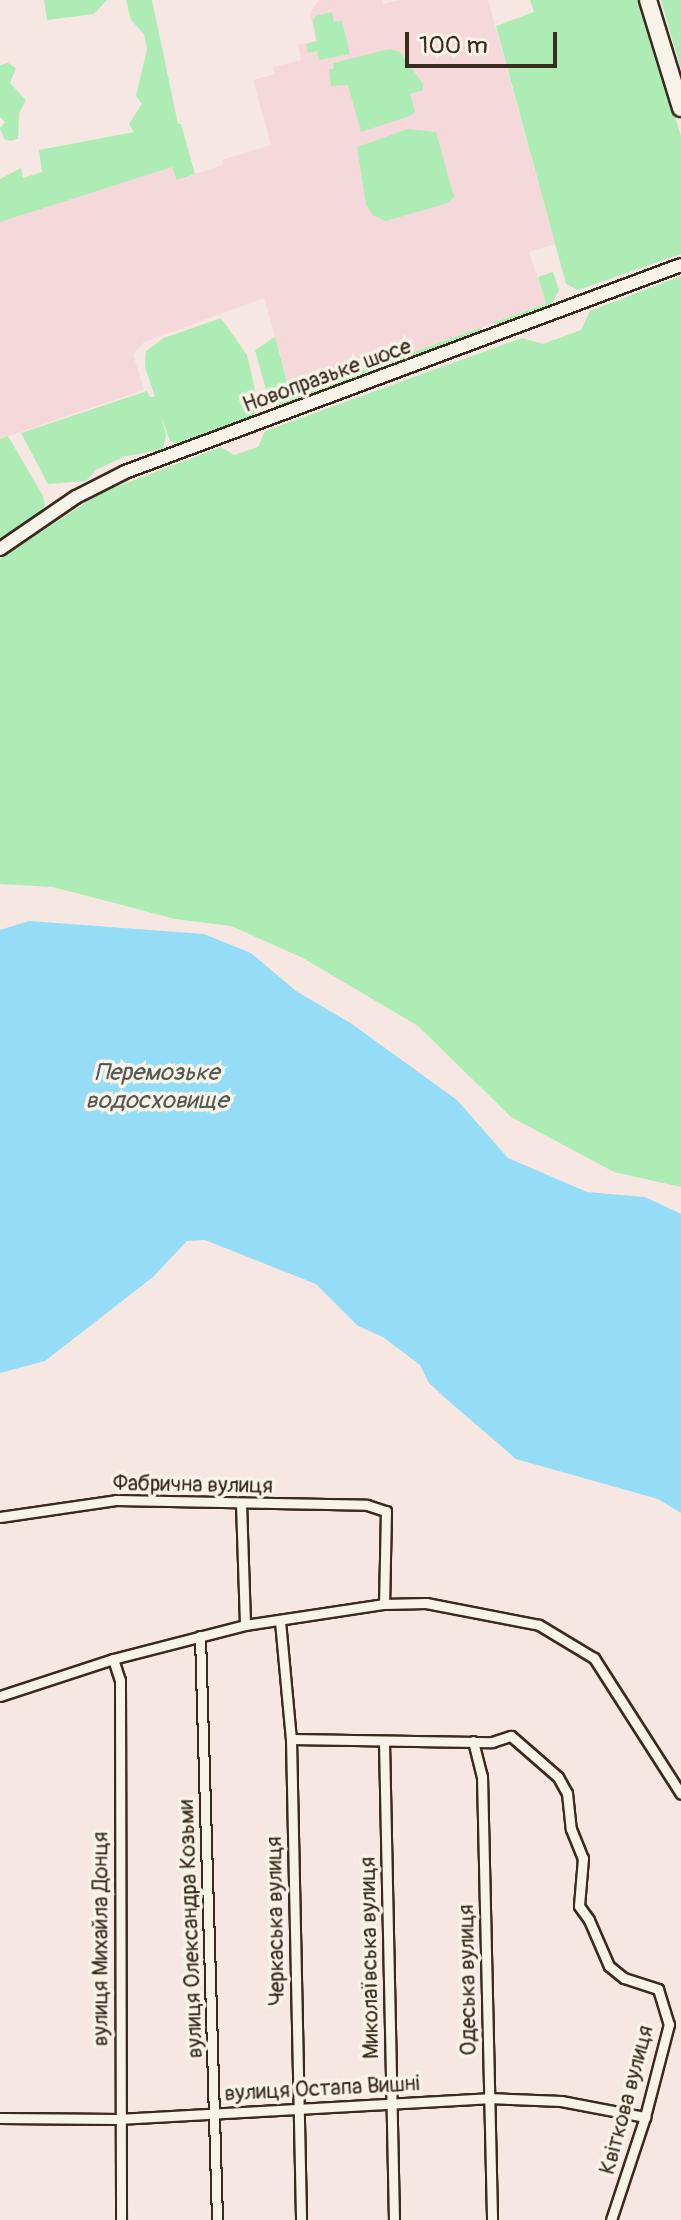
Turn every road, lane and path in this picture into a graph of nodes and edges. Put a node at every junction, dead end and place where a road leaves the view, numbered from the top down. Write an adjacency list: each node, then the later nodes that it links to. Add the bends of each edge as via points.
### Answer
1 (648, 0): 2 (highway)
2 (681, 108)
3 (681, 265): 4 (main road, Новопразьке шосе, via 125,472 76,497)
4 (0, 549)
5 (241, 1503): 6 (street, Фабрична вулиця, via 116,1500); 7 (street, Фабрична вулиця, via 367,1505 386,1511); 9 (street)
6 (0, 1517)
7 (384, 1604): 8 (street); 16 (street, via 426,1603 539,1625 594,1658)
8 (280, 1621): 9 (street); 13 (street, Черкаська вулиця)
9 (245, 1625): 10 (street)
10 (200, 1636): 11 (street); 20 (street, вулиця Олександра Козьми)
11 (113, 1659): 12 (street); 23 (street, вулиця Михайла Донця, via 120,1680)
12 (0, 1696)
13 (291, 1739): 15 (street); 19 (street, Черкаська вулиця)
14 (473, 1741): 15 (street); 17 (street, Одеська вулиця, via 482,1776); 21 (street, Квіткова вулиця, via 511,1736 558,1777 583,1858 579,1906 609,1966 624,1978 658,1989 669,2024)
15 (384, 1742): 18 (street, Миколаївська вулиця)
16 (681, 1794)
17 (488, 2098): 18 (street, вулиця Остапа Вишні); 21 (street, вулиця Остапа Вишні, via 561,2101); 28 (street, Одеська вулиця)
18 (390, 2103): 19 (street, вулиця Остапа Вишні); 27 (street, Миколаївська вулиця)
19 (297, 2110): 20 (street, вулиця Остапа Вишні); 26 (street, Черкаська вулиця)
20 (215, 2114): 23 (street, вулиця Остапа Вишні); 25 (street, вулиця Олександра Козьми)
21 (645, 2117): 29 (street, Квіткова вулиця)
22 (0, 2118): 23 (street, вулиця Остапа Вишні)
23 (118, 2119): 24 (street, вулиця Михайла Донця)
24 (121, 2220)
25 (217, 2220)
26 (301, 2220)
27 (394, 2220)
28 (492, 2220)
29 (611, 2220)

